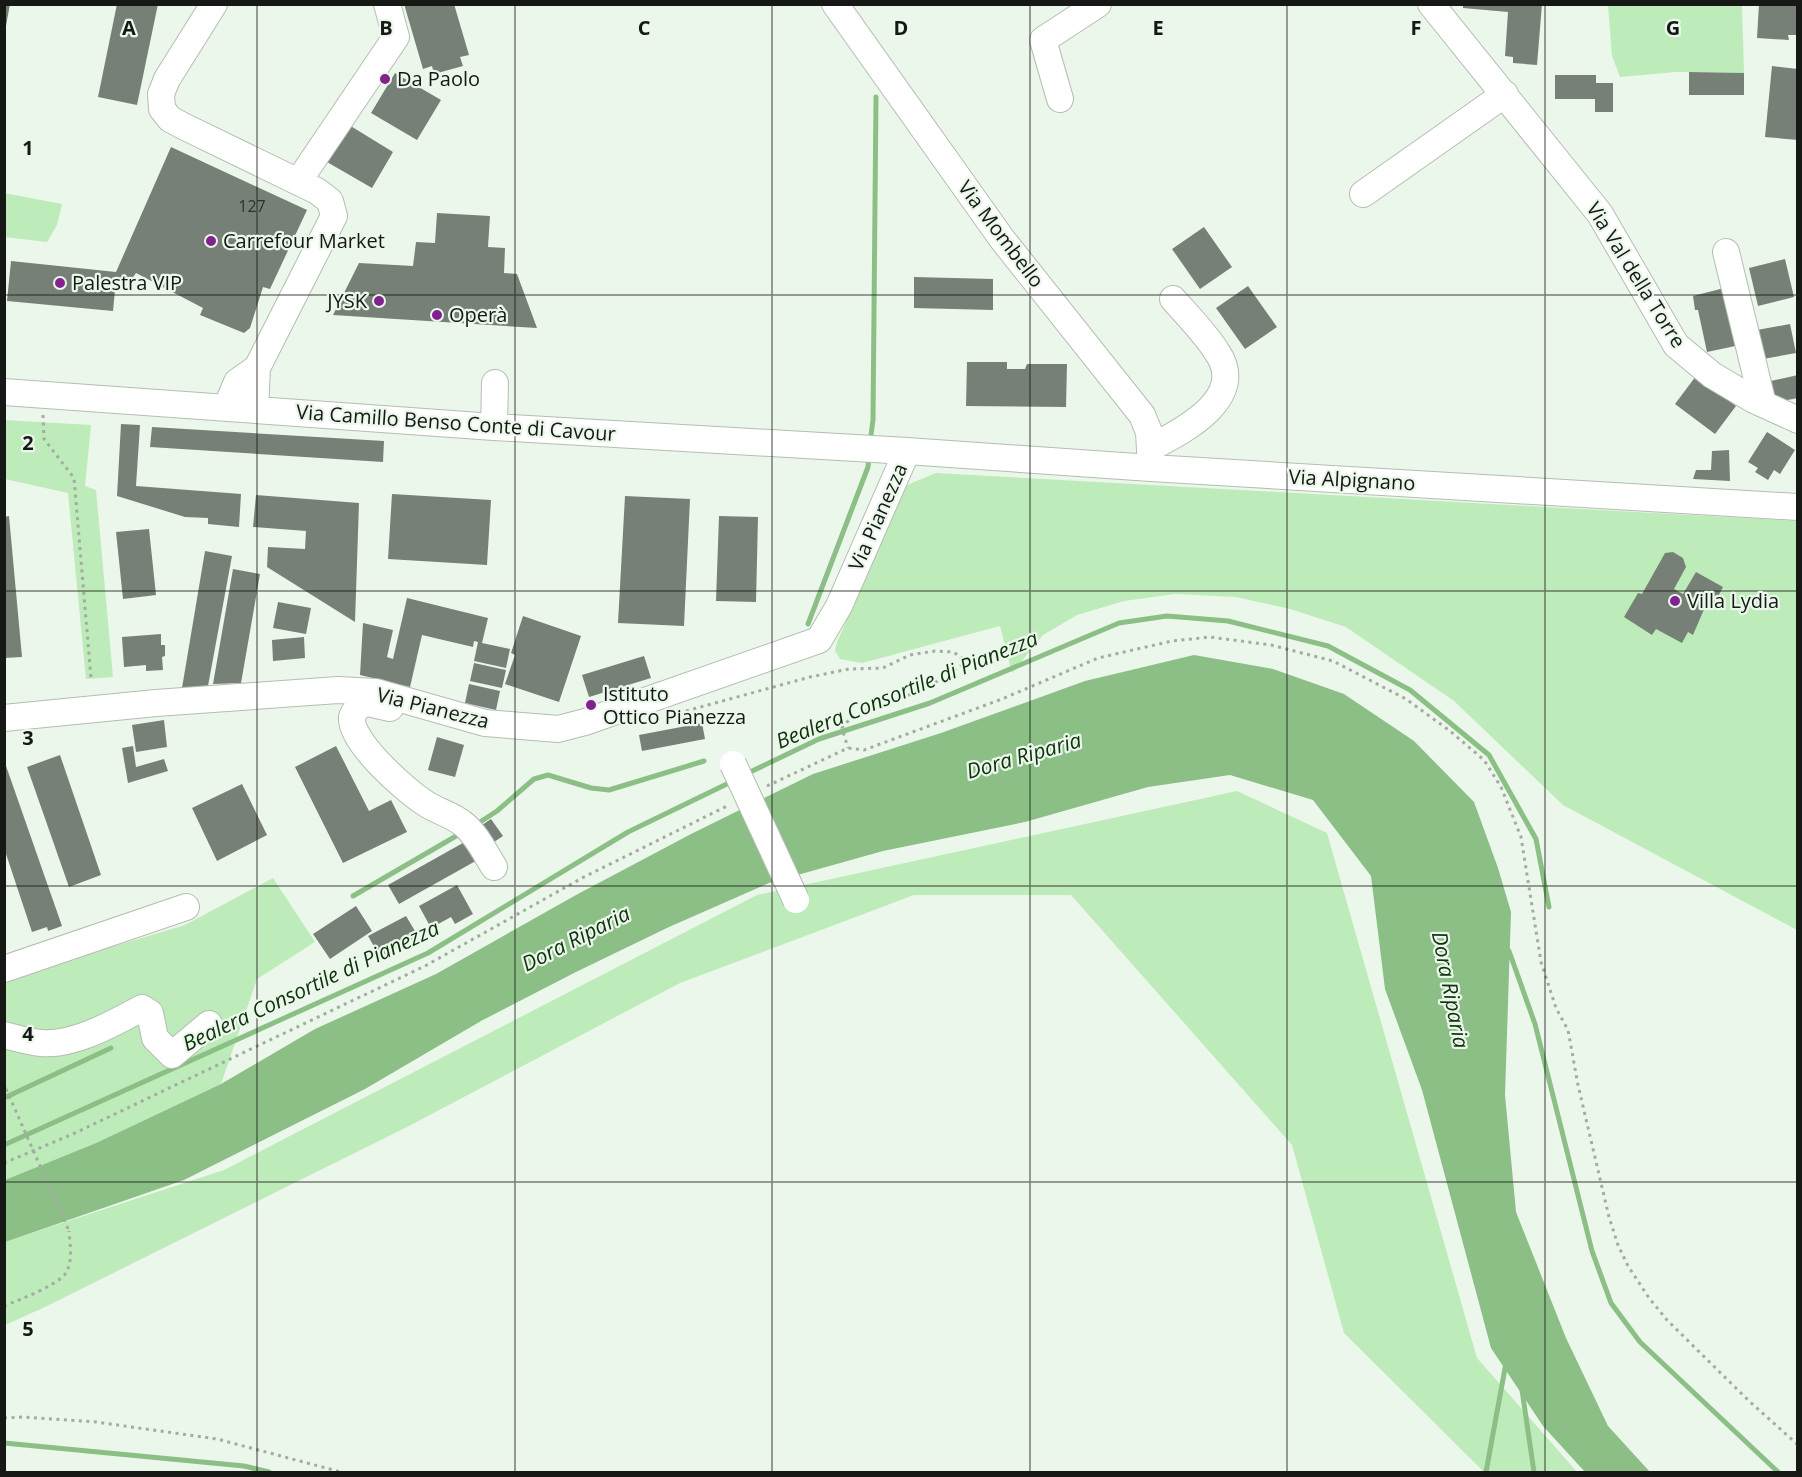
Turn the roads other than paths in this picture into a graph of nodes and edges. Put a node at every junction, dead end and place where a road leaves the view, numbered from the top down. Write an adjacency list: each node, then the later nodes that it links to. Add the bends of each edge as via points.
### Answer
1 (214, 4): 8 (street, via 167,79 161,94 162,109 183,126)
2 (387, 4): 8 (street, via 396,37)
3 (835, 4): 21 (street, Via Mombello, via 1002,238 1142,415 1149,432)
4 (1098, 4): 7 (street, via 1043,40)
5 (1435, 6): 6 (street, Via Val della Torre)
6 (1504, 94): 9 (street); 15 (street, Via Val della Torre, via 1600,213 1676,345 1712,375)
7 (1060, 99)
8 (298, 182): 12 (street, via 330,201 334,216)
9 (1363, 194)
10 (1726, 252): 15 (street)
11 (1173, 299): 21 (street, via 1219,354 1227,375 1225,389 1214,405)
12 (257, 368): 16 (street, via 237,382); 17 (street)
13 (495, 383): 19 (street)
14 (4, 392): 16 (street, Via Camillo Benso Conte di Cavour)
15 (1763, 404): 18 (street, Via Val della Torre)
16 (226, 408): 17 (street, Via Camillo Benso Conte di Cavour)
17 (255, 410): 19 (street, Via Camillo Benso Conte di Cavour)
18 (1797, 420)
19 (494, 427): 20 (street, Via Camillo Benso Conte di Cavour)
20 (907, 451): 21 (street, Via Alpignano); 23 (street, Via Pianezza, via 839,606 819,640 558,729 485,723)
21 (1151, 458): 22 (street, Via Alpignano)
22 (1797, 507)
23 (425, 705): 24 (street, Via Pianezza, via 376,692 338,690); 26 (street, via 418,716 368,703 359,705 352,716 354,730 389,774 467,829)
24 (4, 718)
25 (733, 764): 27 (street, bridge)
26 (494, 867)
27 (796, 900)
28 (186, 907): 29 (street)
29 (4, 969)
30 (209, 1024): 31 (street, via 172,1055 155,1038 150,1012 142,1008 68,1041 42,1043)
31 (4, 1035)

